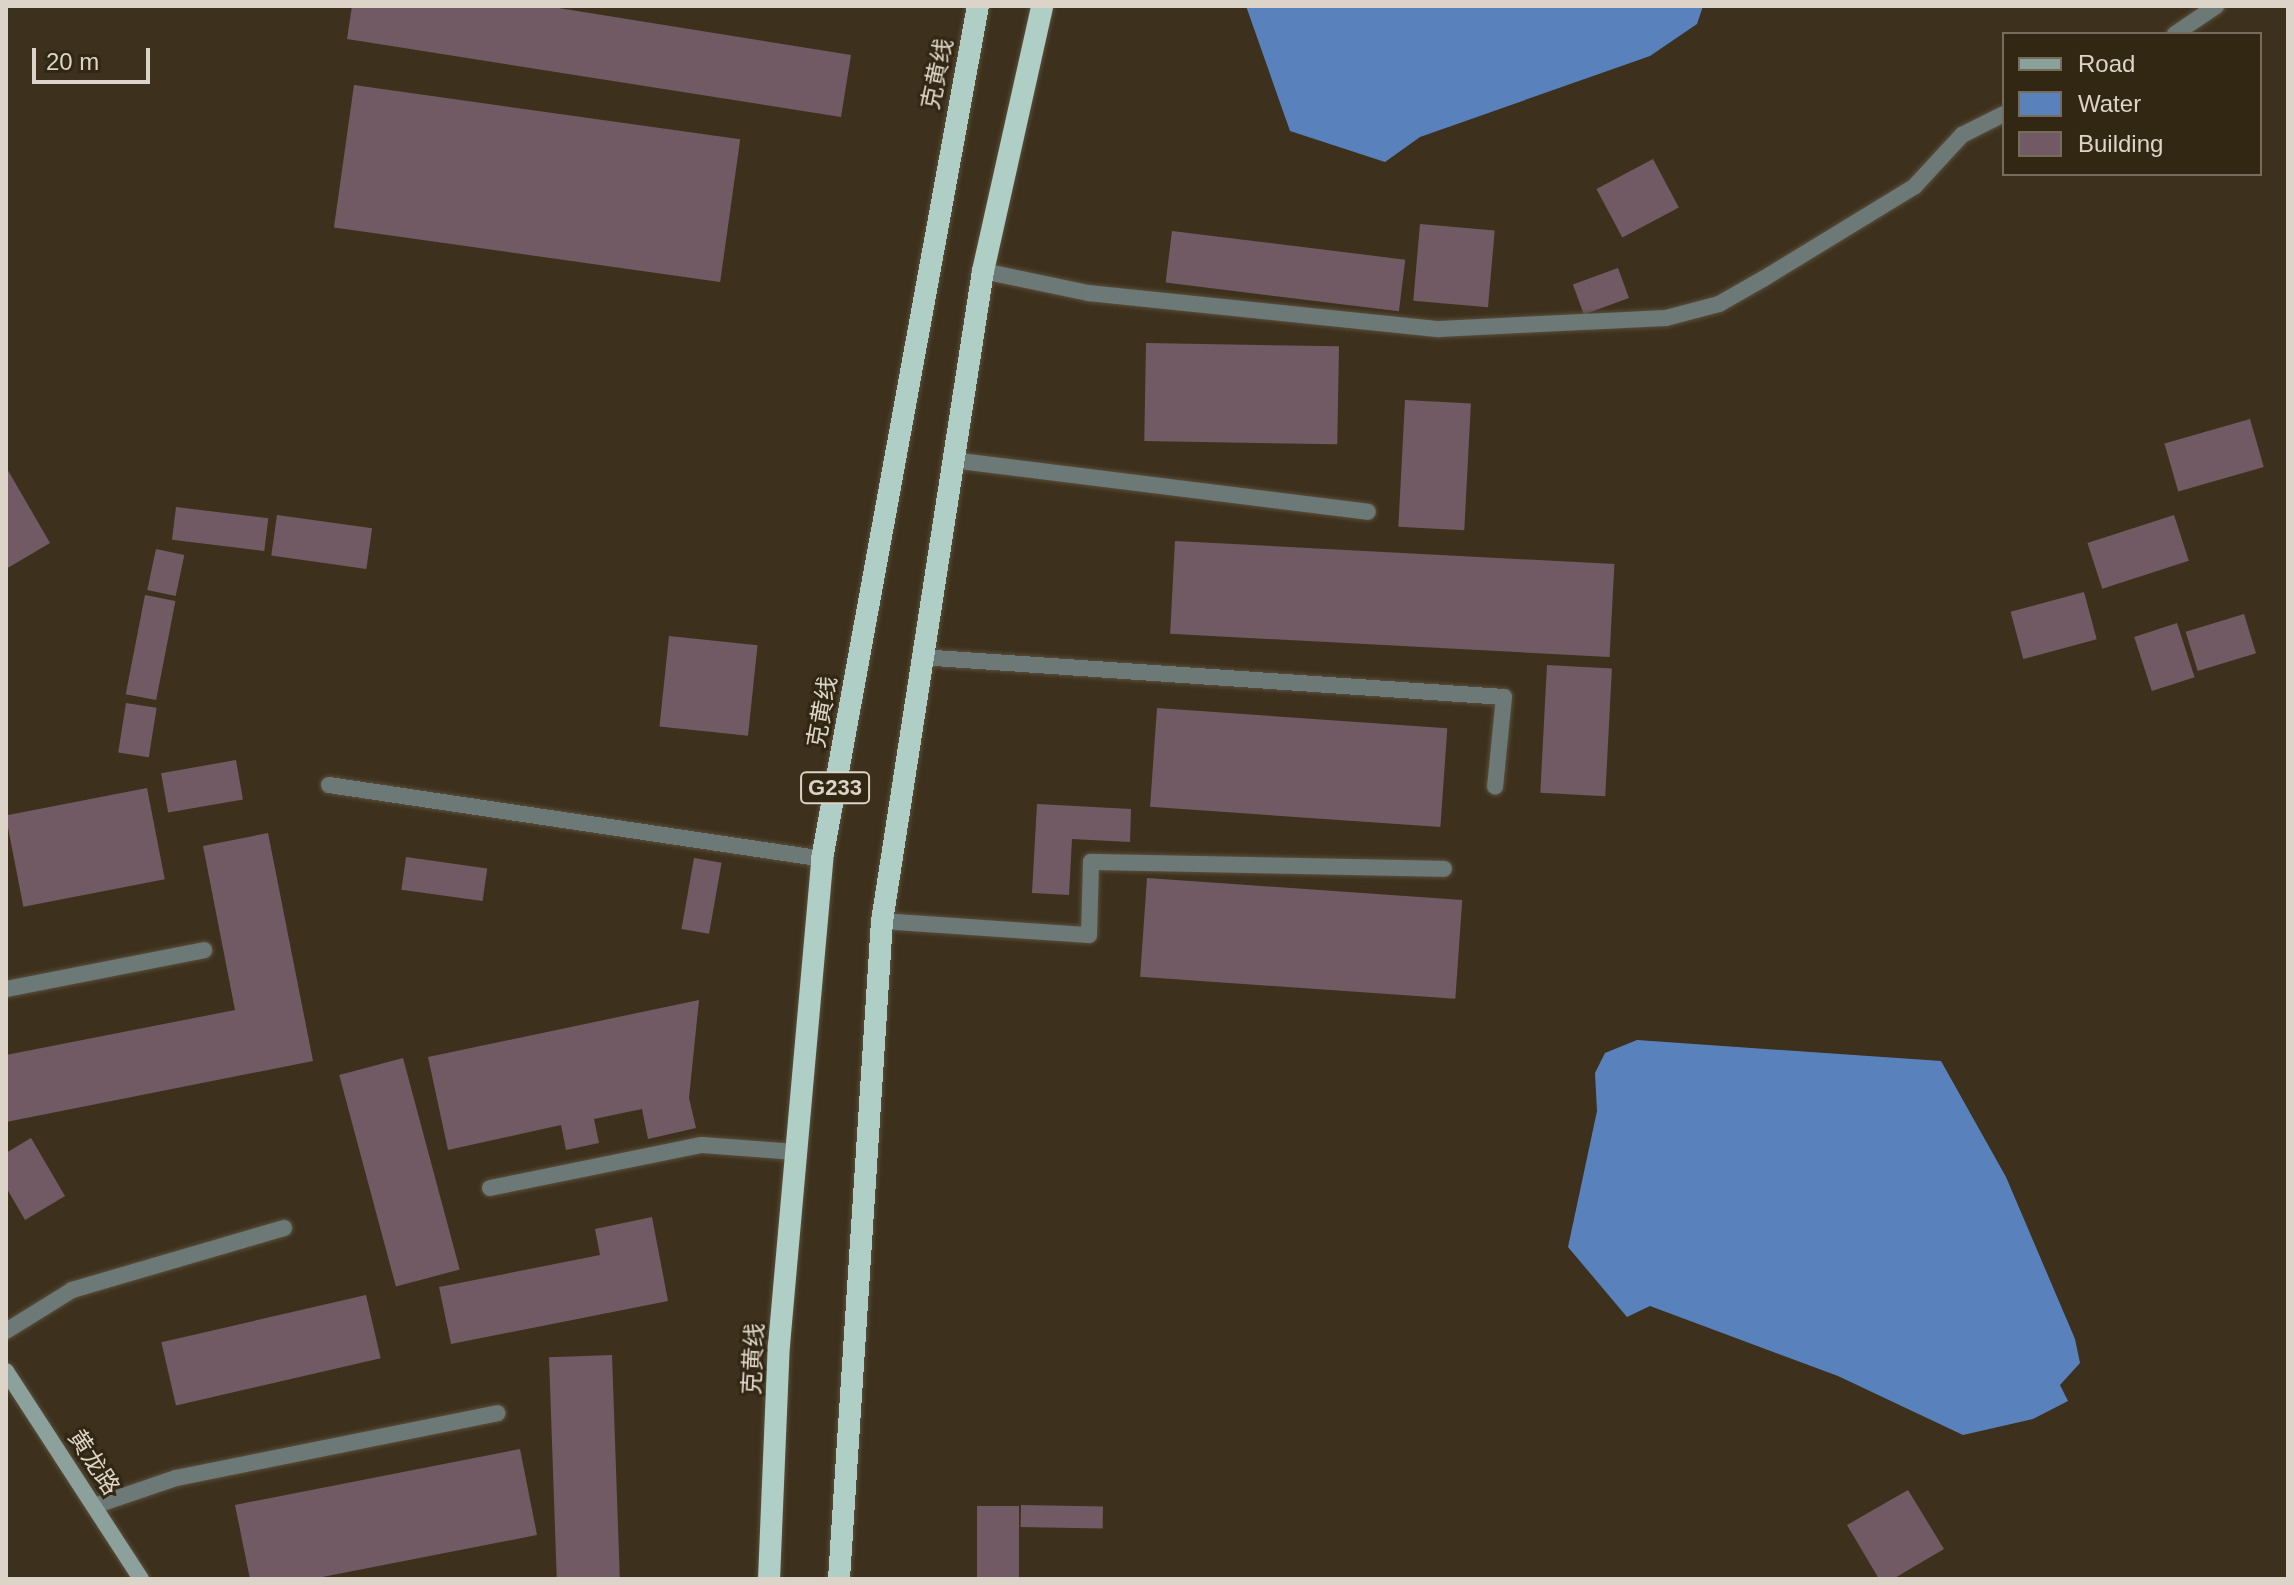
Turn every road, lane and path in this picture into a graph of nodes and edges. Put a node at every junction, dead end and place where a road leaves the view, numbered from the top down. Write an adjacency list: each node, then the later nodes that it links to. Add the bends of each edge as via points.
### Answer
1 (978, 6): 12 (highway, 克黄线 / G233)
2 (1042, 6): 6 (highway, G233)
3 (2216, 6): 4 (street)
4 (2178, 32)
5 (2002, 115): 6 (street, via 1962,135 1914,187 1763,279 1719,304 1666,318 1439,329 1088,293)
6 (983, 271): 7 (highway, G233)
7 (952, 460): 8 (street); 9 (highway, G233)
8 (1368, 512)
9 (920, 657): 11 (street, via 1504,697); 14 (highway, G233)
10 (329, 785): 12 (street)
11 (1495, 787)
12 (822, 859): 17 (highway, 克黄线 / G233)
13 (1444, 869): 14 (street, via 1091,862 1089,935)
14 (882, 921): 26 (highway, G233)
15 (204, 950): 16 (street)
16 (6, 989)
17 (796, 1152): 18 (street, via 702,1145); 25 (highway, 克黄线 / G233, via 779,1345)
18 (490, 1188)
19 (284, 1228): 20 (street, via 72,1290)
20 (6, 1331)
21 (6, 1371): 23 (main road, 黄龙路)
22 (497, 1413): 23 (street, via 176,1478)
23 (94, 1506): 24 (main road, 黄龙路)
24 (141, 1579)
25 (769, 1579)
26 (839, 1579)

